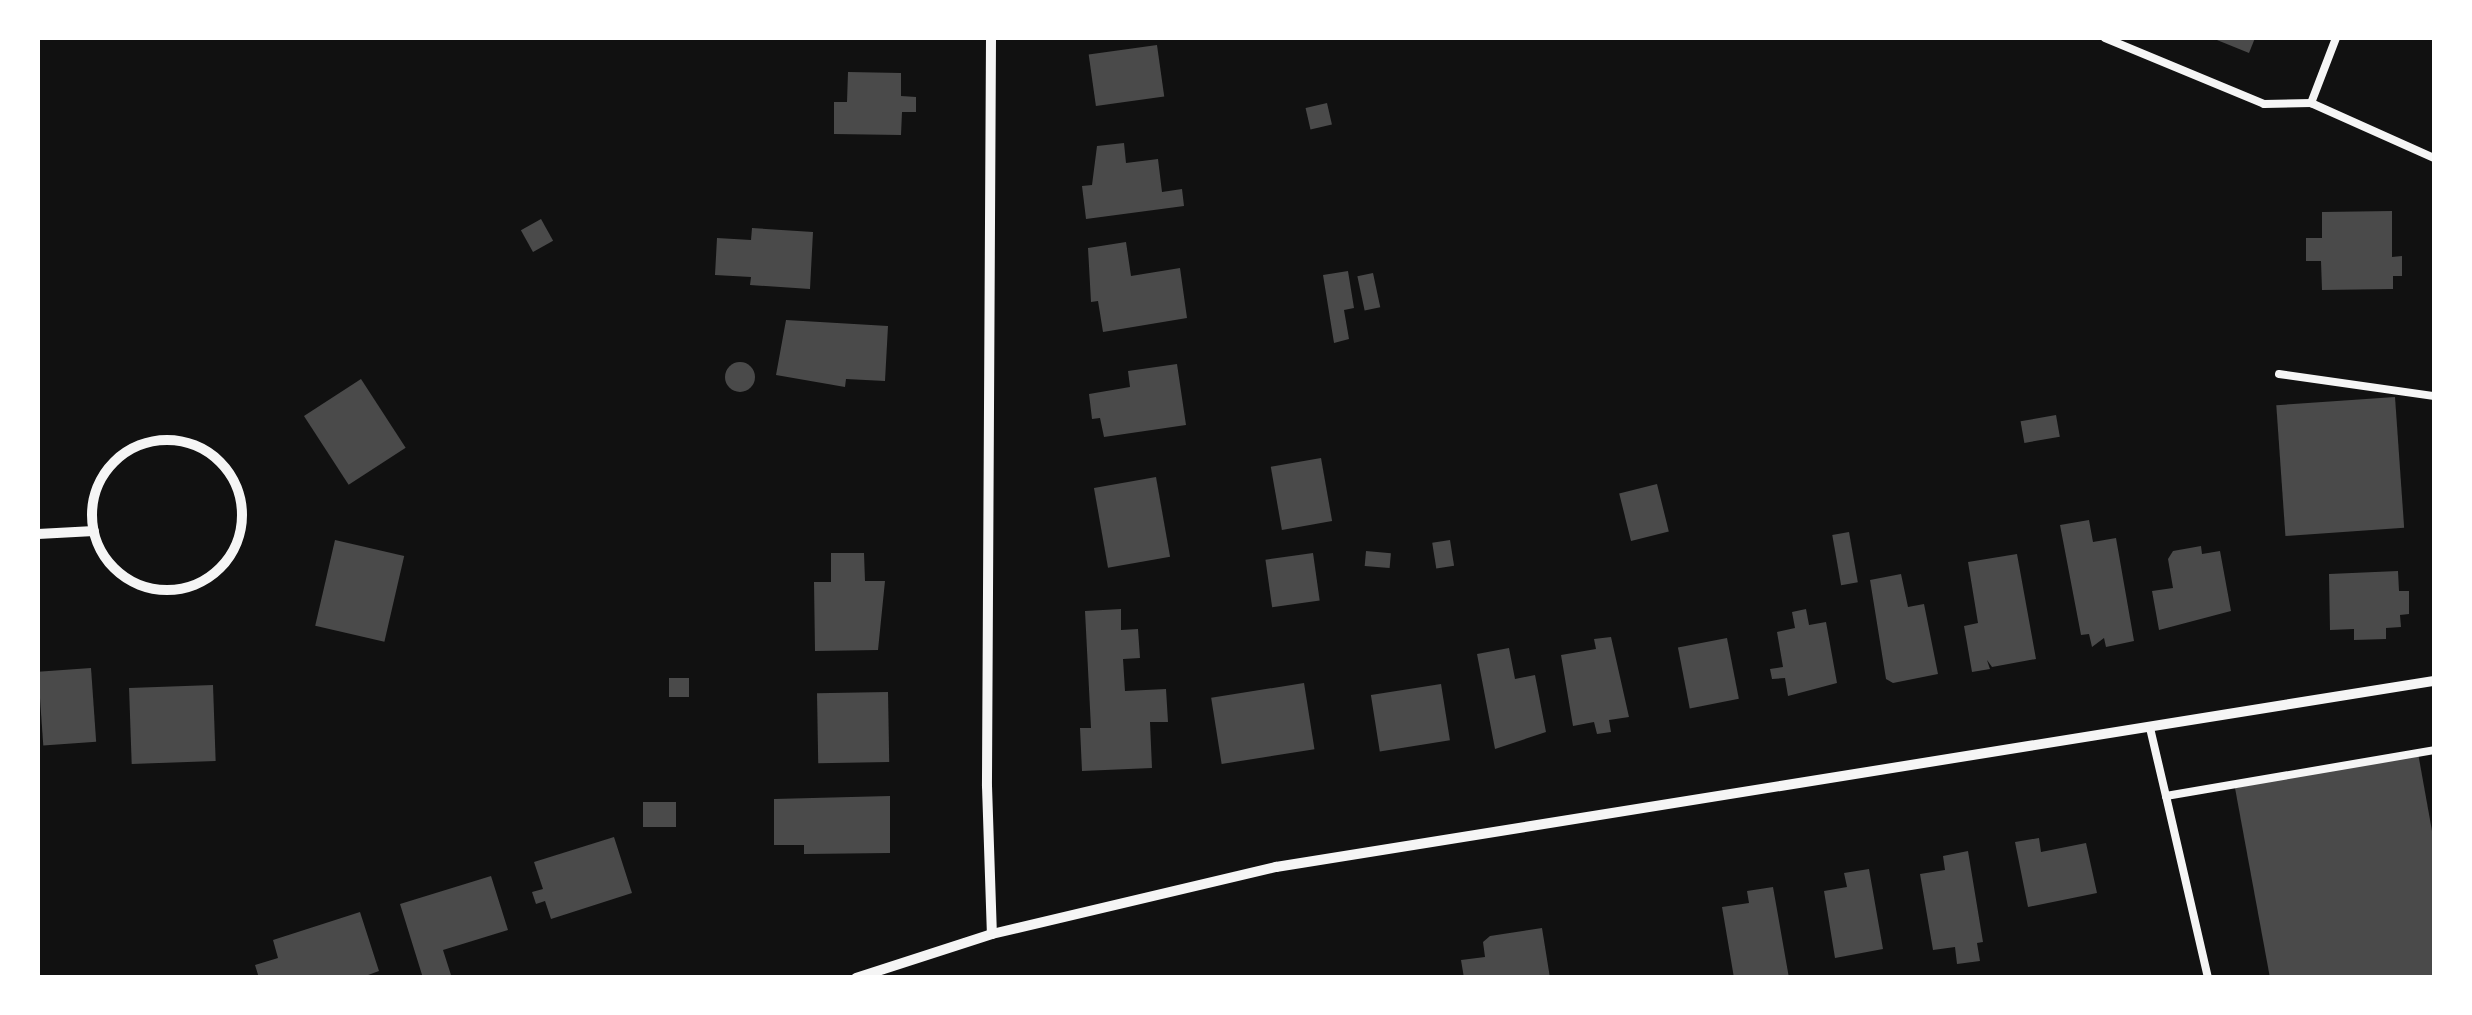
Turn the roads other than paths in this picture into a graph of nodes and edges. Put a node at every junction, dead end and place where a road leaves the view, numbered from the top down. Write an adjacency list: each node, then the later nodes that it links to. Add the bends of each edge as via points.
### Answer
1 (991, 38): 14 (street)
2 (2105, 38): 4 (lane, via 2264,104)
3 (2336, 38): 4 (lane)
4 (2310, 103): 5 (lane)
5 (2434, 158)
6 (2279, 374): 7 (lane)
7 (2434, 396)
8 (94, 531): 8 (street, via 119,573 140,586 190,588 230,558 240,535 237,486 205,450 182,441 146,444 114,462 100,482); 9 (street)
9 (38, 534)
10 (2434, 681): 11 (street)
11 (2150, 728): 13 (lane); 14 (street, via 1276,867)
12 (2434, 750): 13 (lane)
13 (2166, 796): 16 (lane)
14 (992, 934): 15 (street)
15 (856, 978)
16 (2208, 978)

